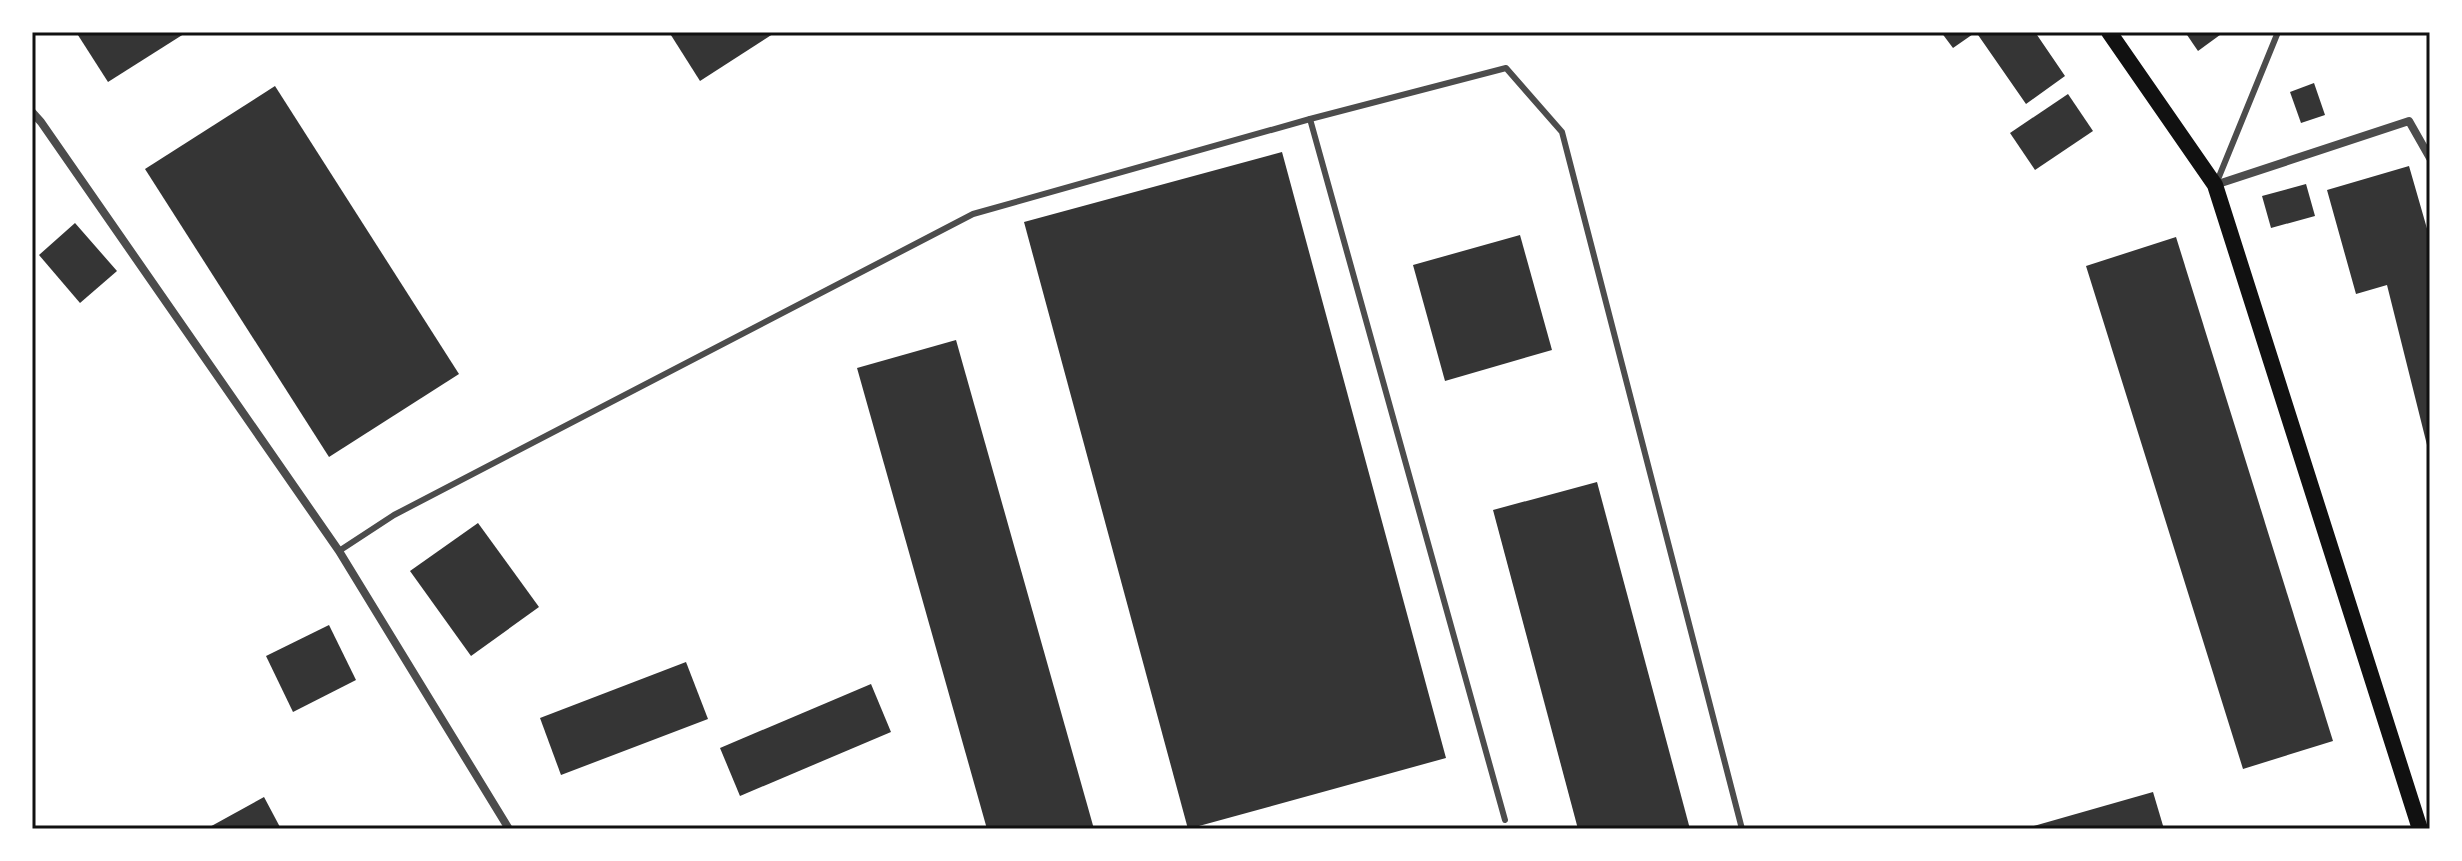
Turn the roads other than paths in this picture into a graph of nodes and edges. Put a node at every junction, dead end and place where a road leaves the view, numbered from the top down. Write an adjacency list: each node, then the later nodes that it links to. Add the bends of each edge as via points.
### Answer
1 (2109, 32): 6 (main road)
2 (2278, 32): 6 (lane)
3 (32, 112): 7 (street)
4 (1310, 119): 7 (lane, via 973,214 394,515); 8 (lane); 10 (lane, via 1506,68 1562,132)
5 (2430, 158): 6 (street, via 2409,121)
6 (2215, 185): 11 (main road)
7 (339, 551): 9 (street)
8 (1505, 820)
9 (509, 829)
10 (1742, 829)
11 (2420, 829)

